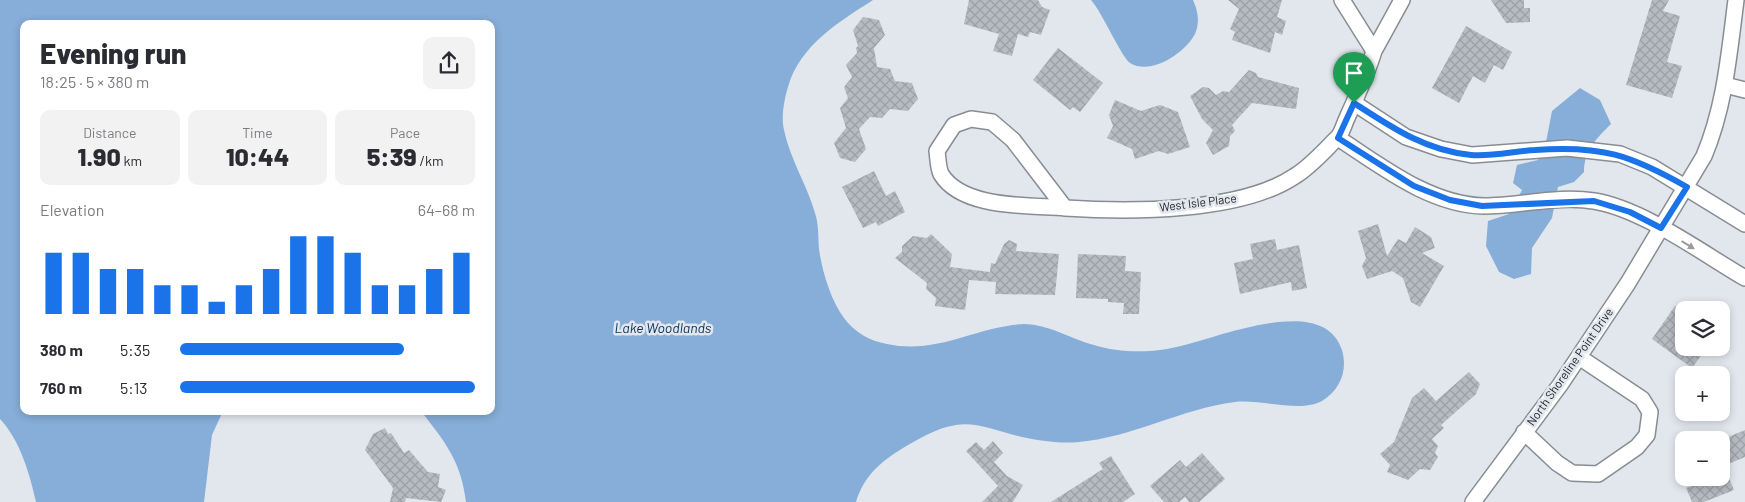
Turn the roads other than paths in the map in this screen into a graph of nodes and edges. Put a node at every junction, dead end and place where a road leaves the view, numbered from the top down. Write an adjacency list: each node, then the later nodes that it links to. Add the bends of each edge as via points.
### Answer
1 (1342, 0): 5 (street)
2 (1402, 0): 5 (street, West Isle Place)
3 (1736, 0): 4 (street, North Shoreline Point Drive)
4 (1738, 47): 6 (street, North Shoreline Point Drive)
5 (1374, 51): 8 (street, West Isle Place)
6 (1725, 85): 7 (street); 10 (street, North Shoreline Point Drive, via 1713,136)
7 (1745, 90)
8 (1354, 103): 9 (street, West Isle Place); 10 (street, via 1406,137 1441,149 1472,156 1567,148 1595,150 1620,154)
9 (1338, 138): 11 (street, West Isle Place, via 1295,177 1242,198 1110,211); 13 (street, via 1414,186 1450,200 1482,206 1594,201 1630,212)
10 (1687, 187): 12 (street); 13 (street, North Shoreline Point Drive)
11 (1064, 208): 11 (street, West Isle Place, via 1013,140 992,122 971,119 954,125 937,151 940,173 956,190 999,204)
12 (1745, 224)
13 (1661, 228): 14 (street, one-way to 14); 15 (street, North Shoreline Point Drive)
14 (1745, 278)
15 (1579, 356): 16 (street, North Shoreline Point Drive); 16 (street, via 1642,399 1650,412 1647,435 1622,459 1598,474 1572,472 1557,463)
16 (1524, 432): 17 (street, North Shoreline Point Drive)
17 (1472, 502)

